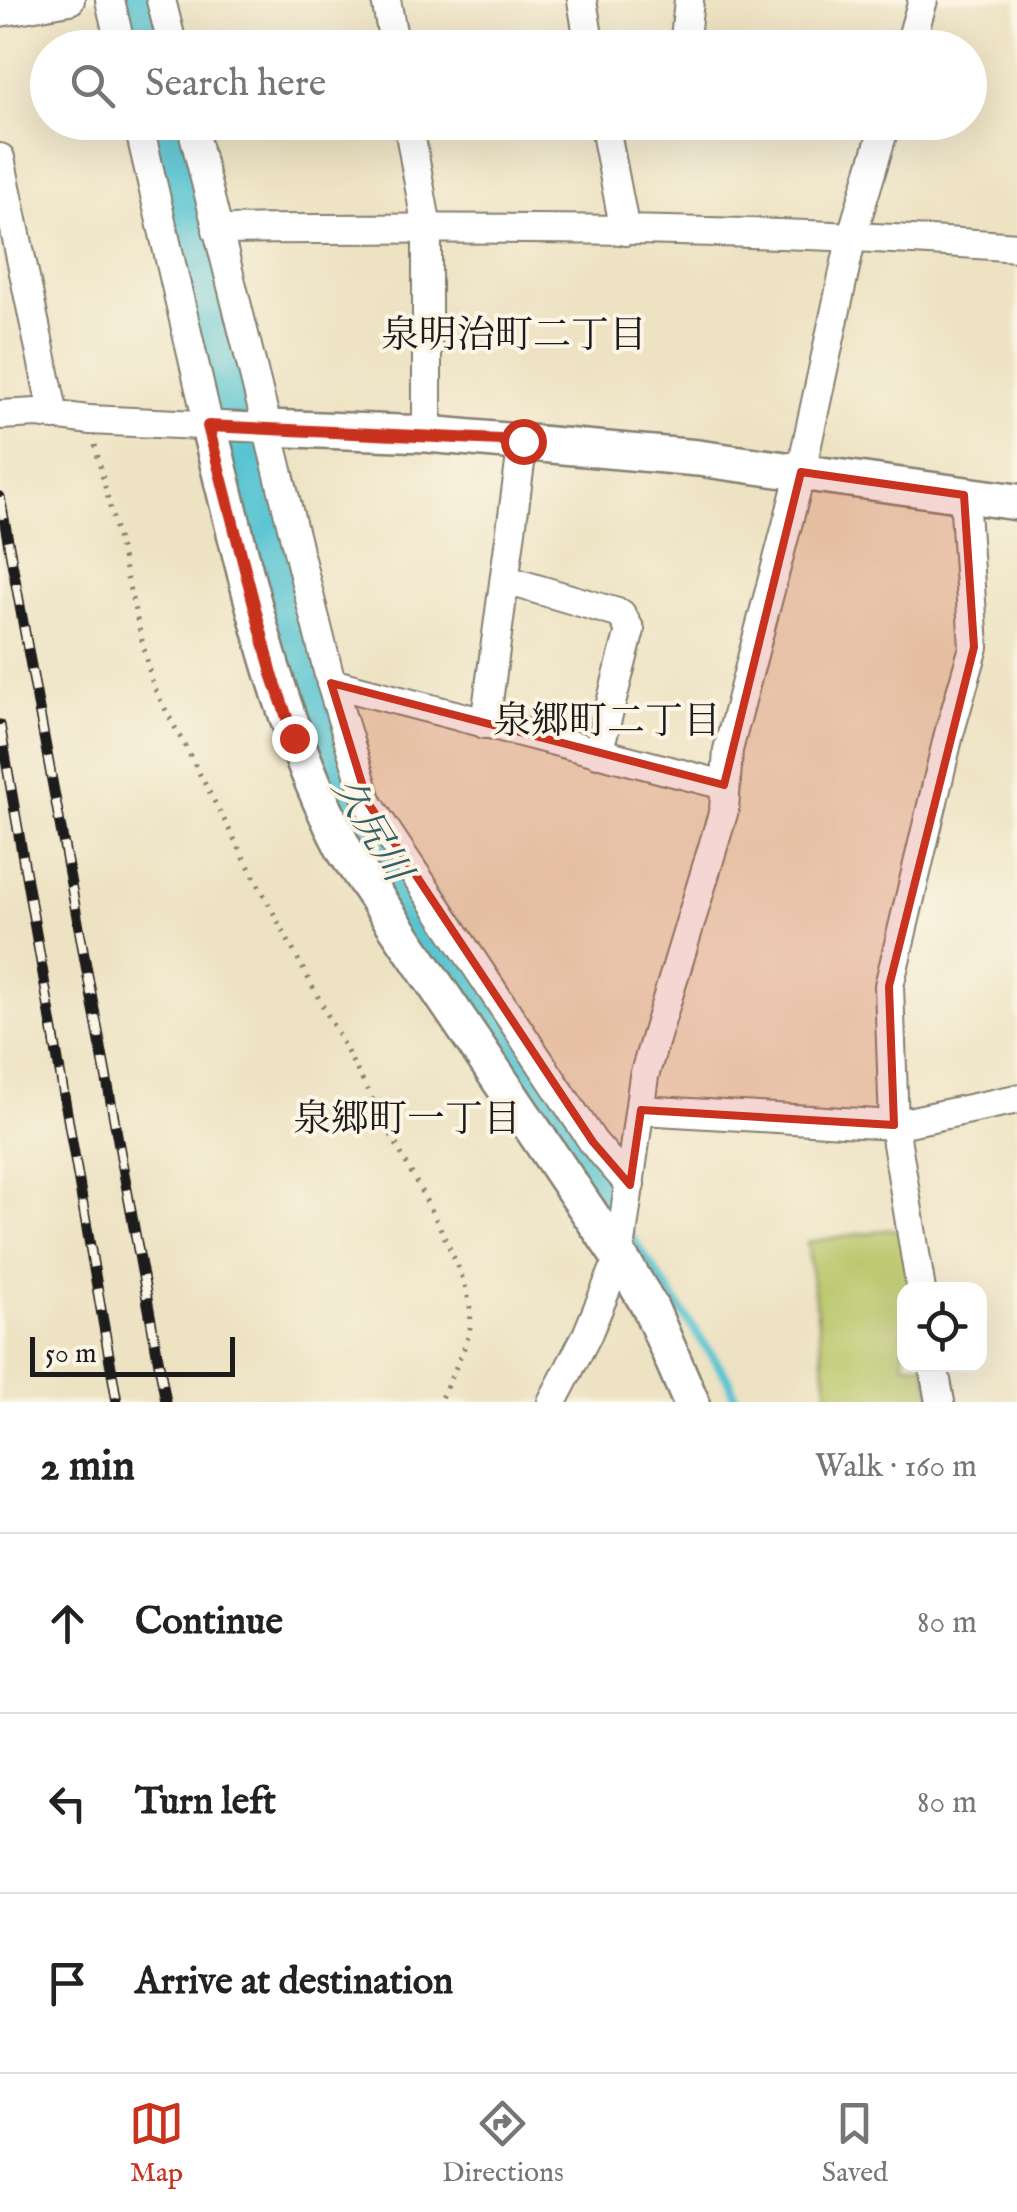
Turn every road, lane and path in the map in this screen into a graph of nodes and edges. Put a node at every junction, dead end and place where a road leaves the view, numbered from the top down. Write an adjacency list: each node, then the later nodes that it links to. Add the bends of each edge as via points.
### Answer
1 (70, 0): 8 (street)
2 (110, 0): 9 (street)
3 (162, 0): 10 (street)
4 (386, 0): 11 (street)
5 (582, 0): 12 (street)
6 (690, 0): 13 (street)
7 (923, 0): 14 (street)
8 (0, 12)
9 (117, 30)
10 (169, 30)
11 (392, 30)
12 (587, 30)
13 (686, 30)
14 (914, 30)
15 (143, 140): 29 (street)
16 (195, 140): 22 (street)
17 (411, 140): 21 (street)
18 (607, 140): 23 (street)
19 (881, 140): 24 (street)
20 (0, 158): 27 (street)
21 (426, 228): 22 (street); 23 (street); 31 (street)
22 (217, 230): 30 (street)
23 (625, 231): 24 (street)
24 (852, 235): 25 (street); 33 (street)
25 (1017, 247)
26 (0, 415): 27 (street)
27 (54, 416): 28 (street)
28 (89, 420): 29 (street); 48 (path, via 153,686 439,1225 464,1285 469,1335)
29 (216, 427): 30 (street); 45 (street, via 272,674 327,816)
30 (260, 429): 31 (street); 37 (street)
31 (427, 434): 32 (street)
32 (523, 441): 33 (street); 36 (street)
33 (800, 472): 34 (street); 40 (street)
34 (964, 496): 35 (street); 43 (street, via 974,647 888,986)
35 (1017, 502)
36 (506, 580): 38 (street); 39 (street, via 621,614 630,630)
37 (331, 684): 38 (street); 44 (street, via 368,803 593,1142)
38 (485, 724): 39 (street)
39 (598, 753): 40 (street)
40 (724, 785): 42 (street, via 724,810 644,1076)
41 (1017, 1099): 43 (street)
42 (641, 1110): 43 (street); 44 (street)
43 (894, 1125): 46 (street)
44 (630, 1186): 45 (street)
45 (620, 1258): 49 (street); 50 (street, via 650,1307)
46 (920, 1282)
47 (935, 1372): 51 (street)
48 (439, 1402)
49 (552, 1402)
50 (691, 1402)
51 (940, 1402)

